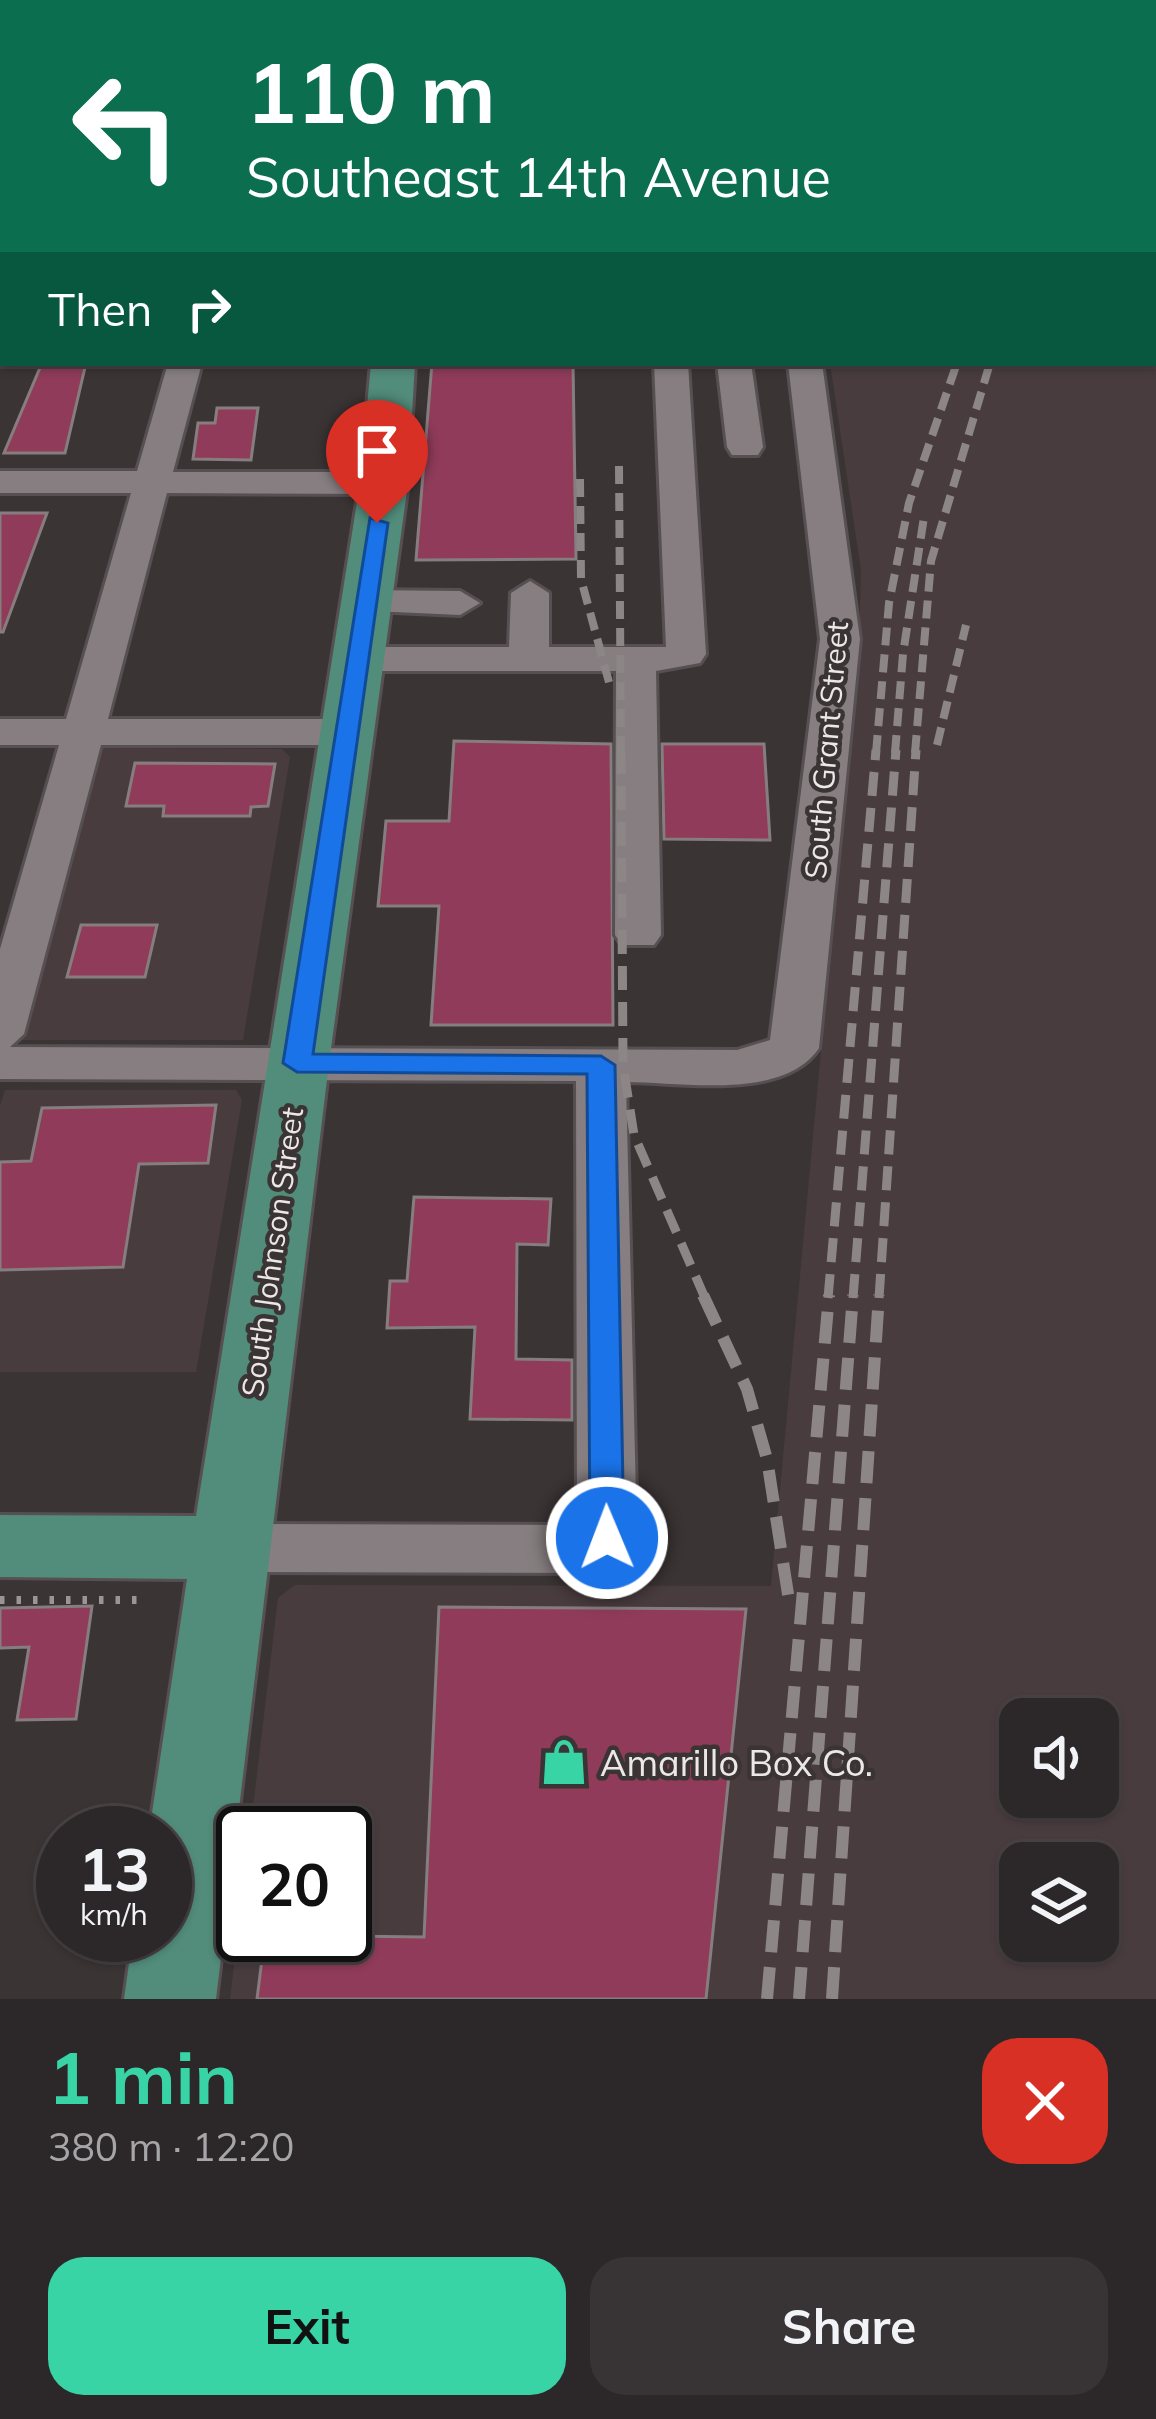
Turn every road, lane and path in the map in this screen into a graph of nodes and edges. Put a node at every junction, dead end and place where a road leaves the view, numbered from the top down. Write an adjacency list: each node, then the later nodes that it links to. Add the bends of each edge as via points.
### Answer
1 (184, 366): 8 (street)
2 (393, 366): 9 (main road, South Johnson Street)
3 (670, 366): 14 (street, via 686,654)
4 (734, 366): 6 (street)
5 (805, 366): 22 (street, South Grant Street, via 840,639 800,1033 779,1059 737,1066)
6 (745, 447)
7 (0, 482): 8 (street)
8 (152, 483): 9 (street); 16 (street)
9 (383, 483): 12 (main road, South Johnson Street)
10 (530, 593): 13 (street)
11 (460, 603): 12 (street)
12 (360, 630): 13 (street); 17 (main road, South Johnson Street)
13 (529, 659): 14 (street)
14 (636, 659): 18 (street)
15 (0, 731): 16 (street)
16 (81, 732): 17 (street); 19 (street)
17 (345, 732): 21 (main road, South Johnson Street)
18 (638, 935)
19 (0, 1034)
20 (0, 1063): 21 (street)
21 (297, 1063): 22 (street); 24 (main road, South Johnson Street)
22 (601, 1065): 24 (street, via 607,1538 595,1549)
23 (0, 1546): 24 (main road)
24 (231, 1548): 27 (main road, South Johnson Street)
25 (0, 1600): 26 (path)
26 (147, 1600)
27 (170, 1999)

